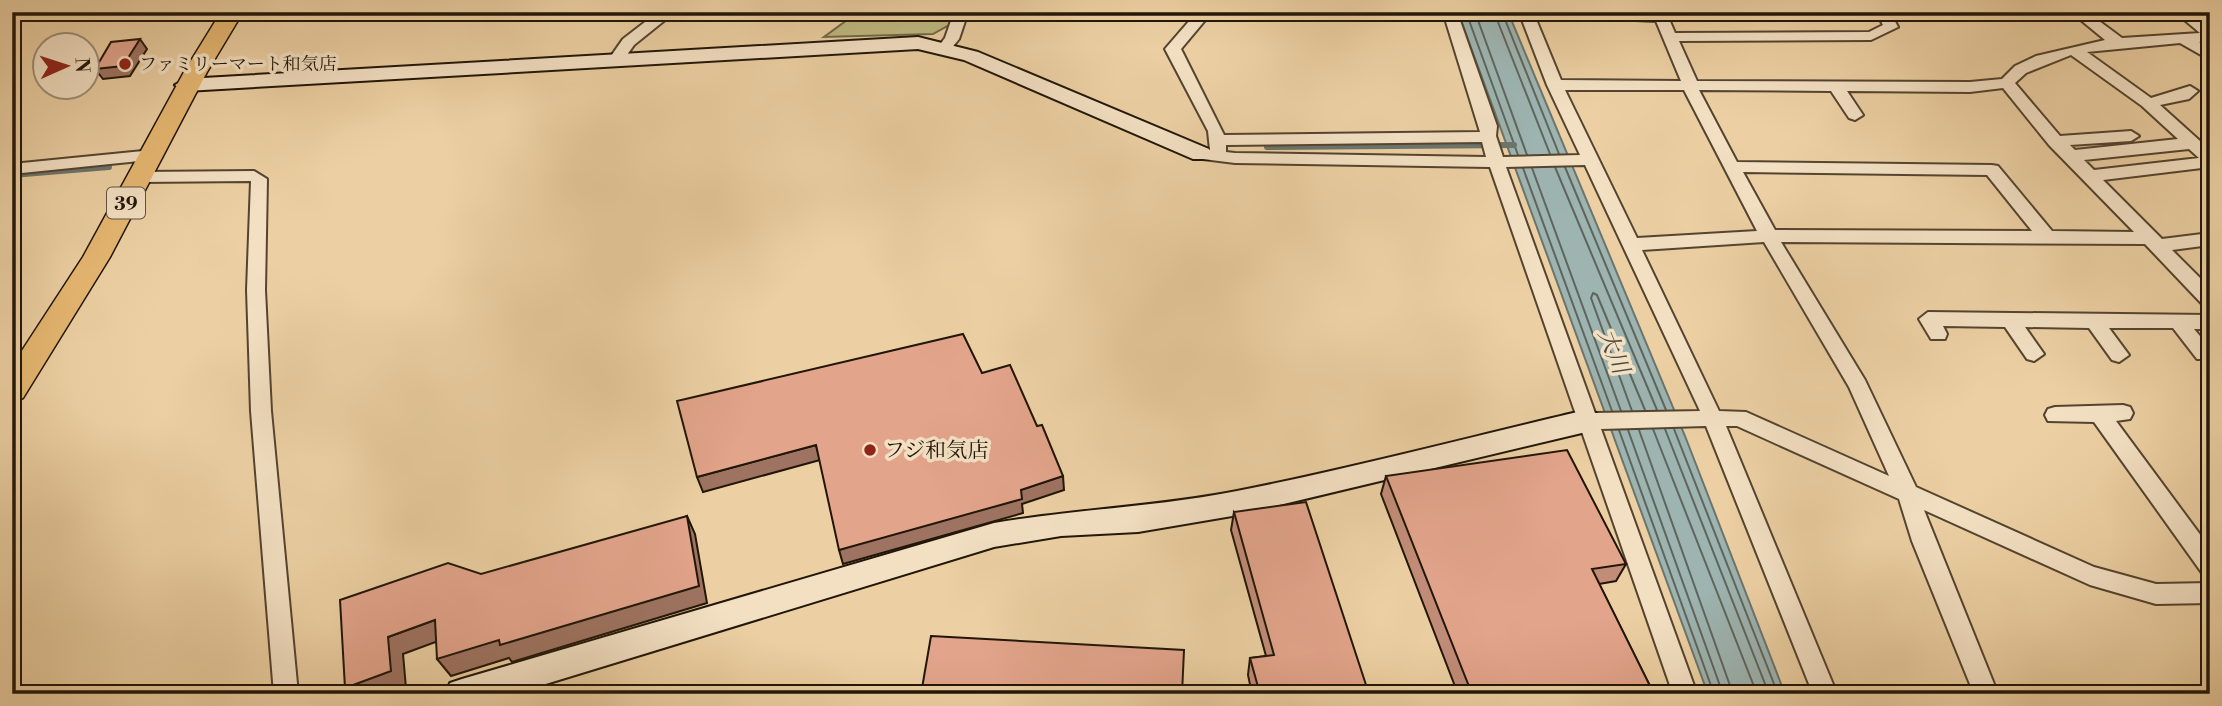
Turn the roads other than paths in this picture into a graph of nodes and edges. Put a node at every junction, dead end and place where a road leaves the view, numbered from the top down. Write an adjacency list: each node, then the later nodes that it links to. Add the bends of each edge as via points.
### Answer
1 (232, 12): 21 (main road, 39)
2 (668, 12): 19 (street, via 628,42)
3 (961, 12): 16 (street, via 953,40)
4 (1205, 12): 31 (street, via 1173,49 1204,105)
5 (1450, 12): 32 (street)
6 (1526, 12): 22 (street)
7 (1884, 12): 13 (street, via 1891,27 1871,36)
8 (2078, 12): 15 (street)
9 (2182, 12): 12 (street)
10 (1660, 14): 11 (street); 13 (street)
11 (1593, 15)
12 (2210, 35): 14 (street)
13 (1670, 37): 23 (street)
14 (2182, 37): 15 (street); 18 (street)
15 (2117, 42): 17 (street)
16 (945, 47): 19 (street, via 898,42); 31 (street)
17 (2075, 51): 20 (street, via 2019,67); 26 (street)
18 (2210, 56)
19 (617, 58): 21 (street)
20 (2007, 83): 24 (street); 29 (street)
21 (186, 85): 36 (main road, 39)
22 (1555, 85): 23 (street); 34 (street)
23 (1690, 87): 24 (street); 37 (street)
24 (1836, 87): 27 (street)
25 (2190, 91): 26 (street)
26 (2148, 103): 30 (street)
27 (1855, 115)
28 (2131, 136): 29 (street)
29 (2055, 141): 33 (street)
30 (2192, 143): 33 (street); 35 (street)
31 (1212, 150): 32 (street); 32 (street, via 1457,139)
32 (1494, 151): 34 (street); 60 (street)
33 (2070, 156): 39 (street)
34 (1587, 160): 44 (street)
35 (2210, 161): 39 (street)
36 (147, 166): 38 (street); 55 (main road, 39, via 93,263); 64 (street, via 260,180 256,290 261,411)
37 (1734, 167): 40 (street); 41 (street, via 1993,170)
38 (12, 169)
39 (2089, 176): 43 (street)
40 (1769, 236): 41 (street); 44 (street); 61 (street, via 1858,385)
41 (2048, 239): 43 (street)
42 (2210, 239): 43 (street)
43 (2153, 242): 45 (street)
44 (1629, 245): 59 (street)
45 (2201, 284): 46 (street)
46 (2210, 300)
47 (2010, 320): 48 (street); 51 (street, via 1928,319); 52 (street)
48 (2094, 321): 49 (street); 54 (street)
49 (2178, 322): 50 (street); 53 (street)
50 (2210, 322)
51 (1938, 334)
52 (2034, 354)
53 (2204, 354)
54 (2119, 355)
55 (12, 390)
56 (2123, 413): 57 (street)
57 (2100, 414): 58 (street); 62 (street)
58 (2055, 415)
59 (1705, 417): 60 (street); 61 (street, via 1739,418 1767,428); 67 (street)
60 (1591, 421): 65 (street, via 1238,503 1138,520 1061,524 994,535); 66 (street)
61 (1908, 494): 63 (street, via 2126,588 2156,594); 68 (street)
62 (2210, 566)
63 (2210, 593)
64 (286, 694)
65 (463, 694)
66 (1685, 694)
67 (1825, 694)
68 (1986, 694)

